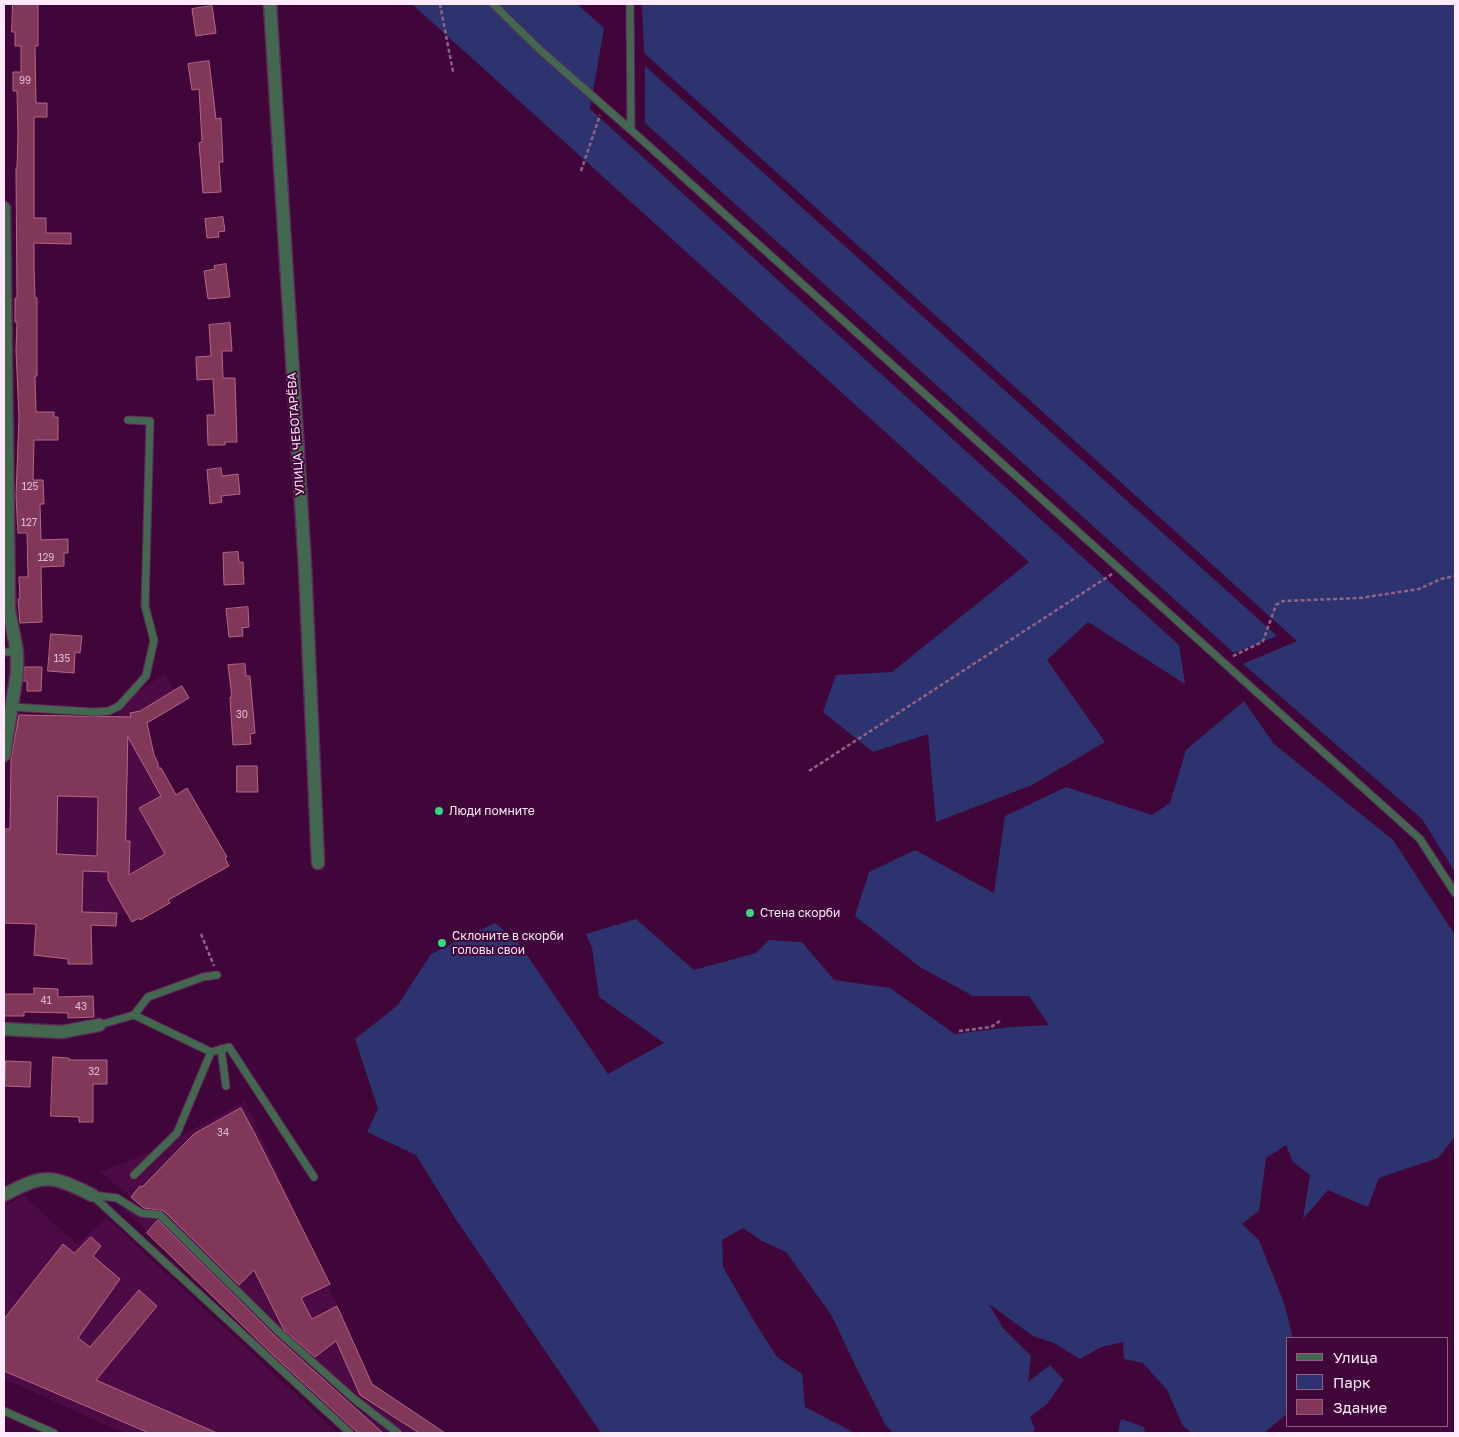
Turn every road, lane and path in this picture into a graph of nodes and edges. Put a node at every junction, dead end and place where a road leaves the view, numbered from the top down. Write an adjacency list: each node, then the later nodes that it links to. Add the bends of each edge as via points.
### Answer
1 (270, 4): 19 (street, УЛИЦА ЧЕБОТАРЁВА, via 305,566)
2 (440, 4): 5 (path)
3 (493, 4): 6 (lane)
4 (630, 4): 7 (lane)
5 (453, 72)
6 (602, 107): 7 (lane); 8 (path)
7 (631, 130): 12 (lane)
8 (581, 171)
9 (4, 208): 10 (street)
10 (4, 360): 14 (street)
11 (128, 420): 16 (lane, via 150,421 145,606 154,640 146,676 119,706 109,711)
12 (1120, 569): 15 (lane); 18 (path)
13 (1455, 576): 15 (path, via 1419,589 1360,598 1283,601 1276,605 1263,640)
14 (10, 652): 16 (street, via 17,673)
15 (1223, 661): 20 (lane, via 1420,839)
16 (13, 707): 17 (street)
17 (4, 755)
18 (809, 772)
19 (318, 864)
20 (1455, 893)
21 (201, 934): 22 (path)
22 (217, 975): 23 (lane, via 148,997)
23 (134, 1015): 25 (lane); 29 (lane)
24 (1000, 1021): 27 (path, via 991,1027)
25 (99, 1025): 26 (street, via 62,1032)
26 (4, 1029)
27 (959, 1031)
28 (221, 1049): 29 (lane); 30 (lane); 32 (lane, via 229,1047)
29 (211, 1052): 31 (lane, via 177,1133)
30 (226, 1086)
31 (134, 1175)
32 (314, 1177)
33 (4, 1195): 34 (street, via 44,1178 62,1181)
34 (92, 1195): 37 (lane); 38 (lane, via 117,1198 142,1213 160,1215 279,1332)
35 (4, 1411): 36 (lane)
36 (51, 1433)
37 (350, 1433)
38 (398, 1433)

